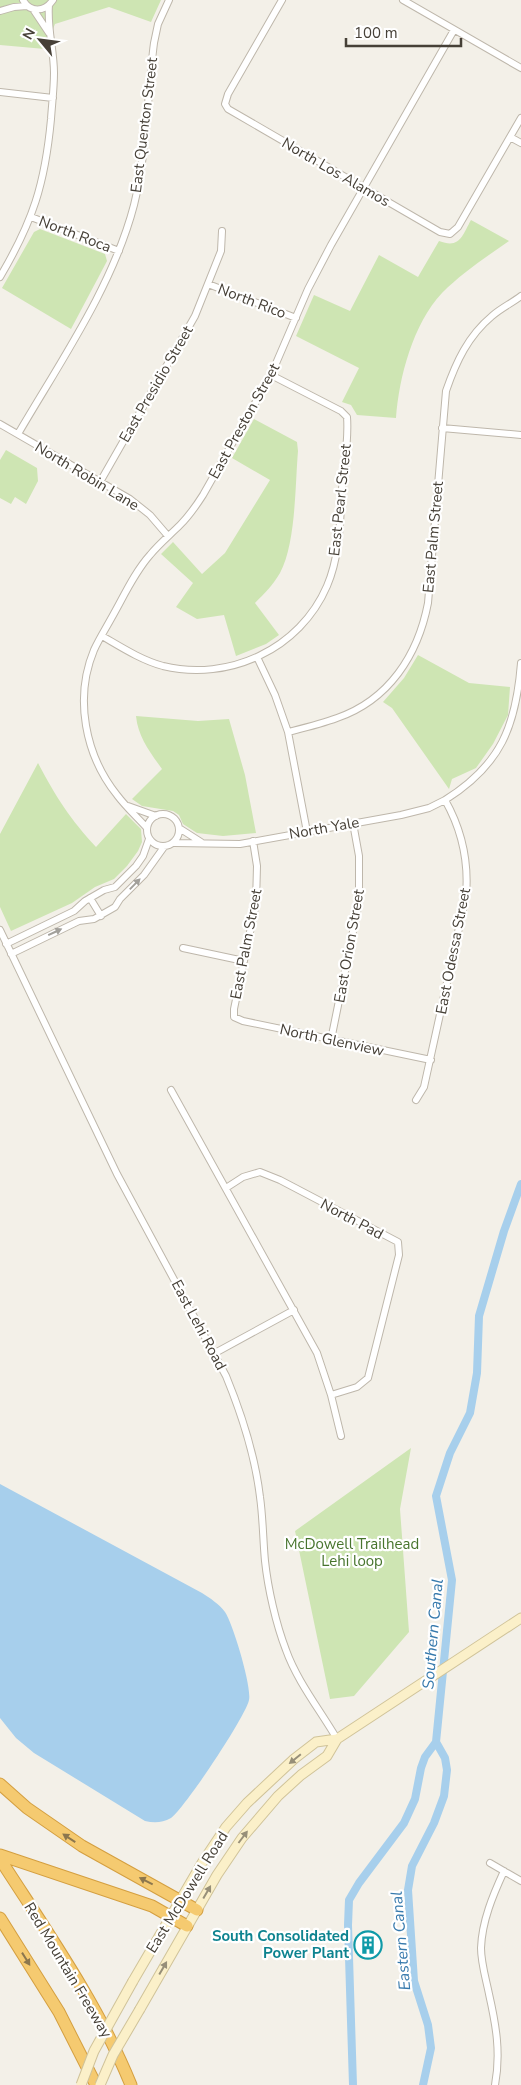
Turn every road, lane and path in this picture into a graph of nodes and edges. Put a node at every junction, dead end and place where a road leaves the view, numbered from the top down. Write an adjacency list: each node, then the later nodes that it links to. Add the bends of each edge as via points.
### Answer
1 (169, 0): 18 (street, East Quenton Street, via 154,43 139,181)
2 (282, 0): 15 (street, North Los Alamos, via 225,104 232,112)
3 (403, 0): 7 (street)
4 (51, 3): 5 (street, via 42,10); 8 (street)
5 (28, 5): 6 (street); 8 (street)
6 (0, 10)
7 (454, 30): 9 (street); 15 (street, East Preston Street)
8 (49, 33): 11 (street, via 54,51)
9 (521, 68)
10 (0, 92): 11 (street)
11 (53, 98): 16 (street, via 47,155)
12 (521, 118): 13 (street)
13 (510, 137): 14 (street); 15 (street, North Los Alamos, via 458,227 450,234 440,232)
14 (521, 143)
15 (364, 188): 22 (street, East Preston Street, via 319,266)
16 (31, 217): 18 (street, North Roca); 19 (street)
17 (222, 231): 20 (street, East Presidio Street, via 221,251)
18 (119, 252): 26 (street, East Quenton Street, via 95,301)
19 (0, 277)
20 (208, 284): 22 (street, North Rico); 28 (street, East Presidio Street, via 184,337)
21 (521, 296): 25 (street, East Palm Street, via 493,314 462,352 446,391)
22 (296, 318): 23 (street, East Preston Street)
23 (271, 375): 29 (street, East Preston Street, via 203,495); 31 (street, East Pearl Street, via 347,417 337,550 327,585 300,627)
24 (0, 424): 26 (street, North Robin Lane)
25 (442, 428): 27 (street); 33 (street, East Palm Street, via 428,603 412,653 384,689 361,707 337,718)
26 (18, 434): 28 (street, North Robin Lane)
27 (521, 435)
28 (100, 482): 29 (street, North Robin Lane, via 140,507)
29 (168, 536): 30 (street, East Preston Street, via 142,566)
30 (102, 636): 31 (street, East Pearl Street, via 150,662 174,668 218,669); 35 (street, East Preston Street, via 94,650 86,680 86,726 101,771)
31 (257, 657): 33 (street)
32 (521, 663): 34 (street, via 515,709 504,740 473,780)
33 (288, 732): 40 (street)
34 (445, 800): 37 (street, North Yale, via 415,812); 55 (street, East Odessa Street, via 463,842 467,881)
35 (128, 806): 36 (street, East Preston Street); 38 (street, East Preston Street)
36 (156, 816): 38 (street); 39 (street, via 171,816)
37 (353, 823): 40 (street, North Yale); 54 (street, East Orion Street, via 359,856 359,902)
38 (147, 828): 41 (street)
39 (180, 828): 43 (street, North Yale); 44 (street)
40 (307, 832): 42 (street, North Yale)
41 (149, 839): 45 (street); 46 (street, via 143,856 116,888)
42 (253, 841): 43 (street, North Yale, via 223,845); 52 (street, East Palm Street, via 258,883)
43 (201, 842): 44 (street, North Yale)
44 (174, 843): 45 (street)
45 (164, 847): 47 (street, one-way to 45, via 115,907)
46 (90, 898): 47 (street); 49 (street, via 74,911)
47 (101, 916): 51 (street, one-way to 47, via 79,921)
48 (0, 930): 49 (street, East Lehi Road)
49 (6, 944): 51 (street, East Lehi Road)
50 (183, 948): 52 (street)
51 (11, 954): 60 (street, East Lehi Road, via 117,1174)
52 (244, 961): 53 (street, East Palm Street)
53 (234, 1017): 54 (street, North Glenview)
54 (331, 1040): 55 (street, North Glenview)
55 (431, 1060): 57 (street, East Odessa Street, via 424,1087)
56 (171, 1090): 58 (street)
57 (416, 1100)
58 (226, 1188): 59 (street); 61 (street, North Pad, via 243,1177 260,1172 398,1242 399,1255 368,1378 358,1386)
59 (294, 1310): 60 (street); 61 (street, via 317,1353)
60 (215, 1353): 64 (street, East Lehi Road, via 238,1406 256,1469 265,1563 286,1650)
61 (331, 1395): 62 (street)
62 (341, 1436)
63 (521, 1618): 64 (main road, East McDowell Road)
64 (337, 1739): 71 (main road, East McDowell Road, one-way to 71, via 316,1742 247,1803 212,1847); 72 (main road, East McDowell Road, one-way to 64, via 257,1819 301,1775 327,1756)
65 (0, 1784): 71 (highway, one-way to 65, via 82,1846 27,1808)
66 (0, 1854): 73 (highway, via 152,1906)
67 (0, 1859): 79 (highway, Red Mountain Freeway, via 82,1988)
68 (490, 1863): 69 (street)
69 (504, 1871): 70 (street); 80 (street, via 491,1901 481,1948 496,2023 498,2067)
70 (521, 1881)
71 (181, 1900): 72 (highway); 73 (main road, East McDowell Road)
72 (197, 1910): 75 (main road, East McDowell Road)
73 (171, 1917): 75 (highway); 76 (main road, East McDowell Road, bridge, via 100,2039)
74 (0, 1918): 77 (highway, Red Mountain Freeway, one-way to 77, via 60,2012)
75 (187, 1926): 78 (main road, East McDowell Road, one-way to 75, bridge, via 112,2055)
76 (81, 2085)
77 (96, 2085)
78 (100, 2085)
79 (131, 2085)
80 (495, 2085)

